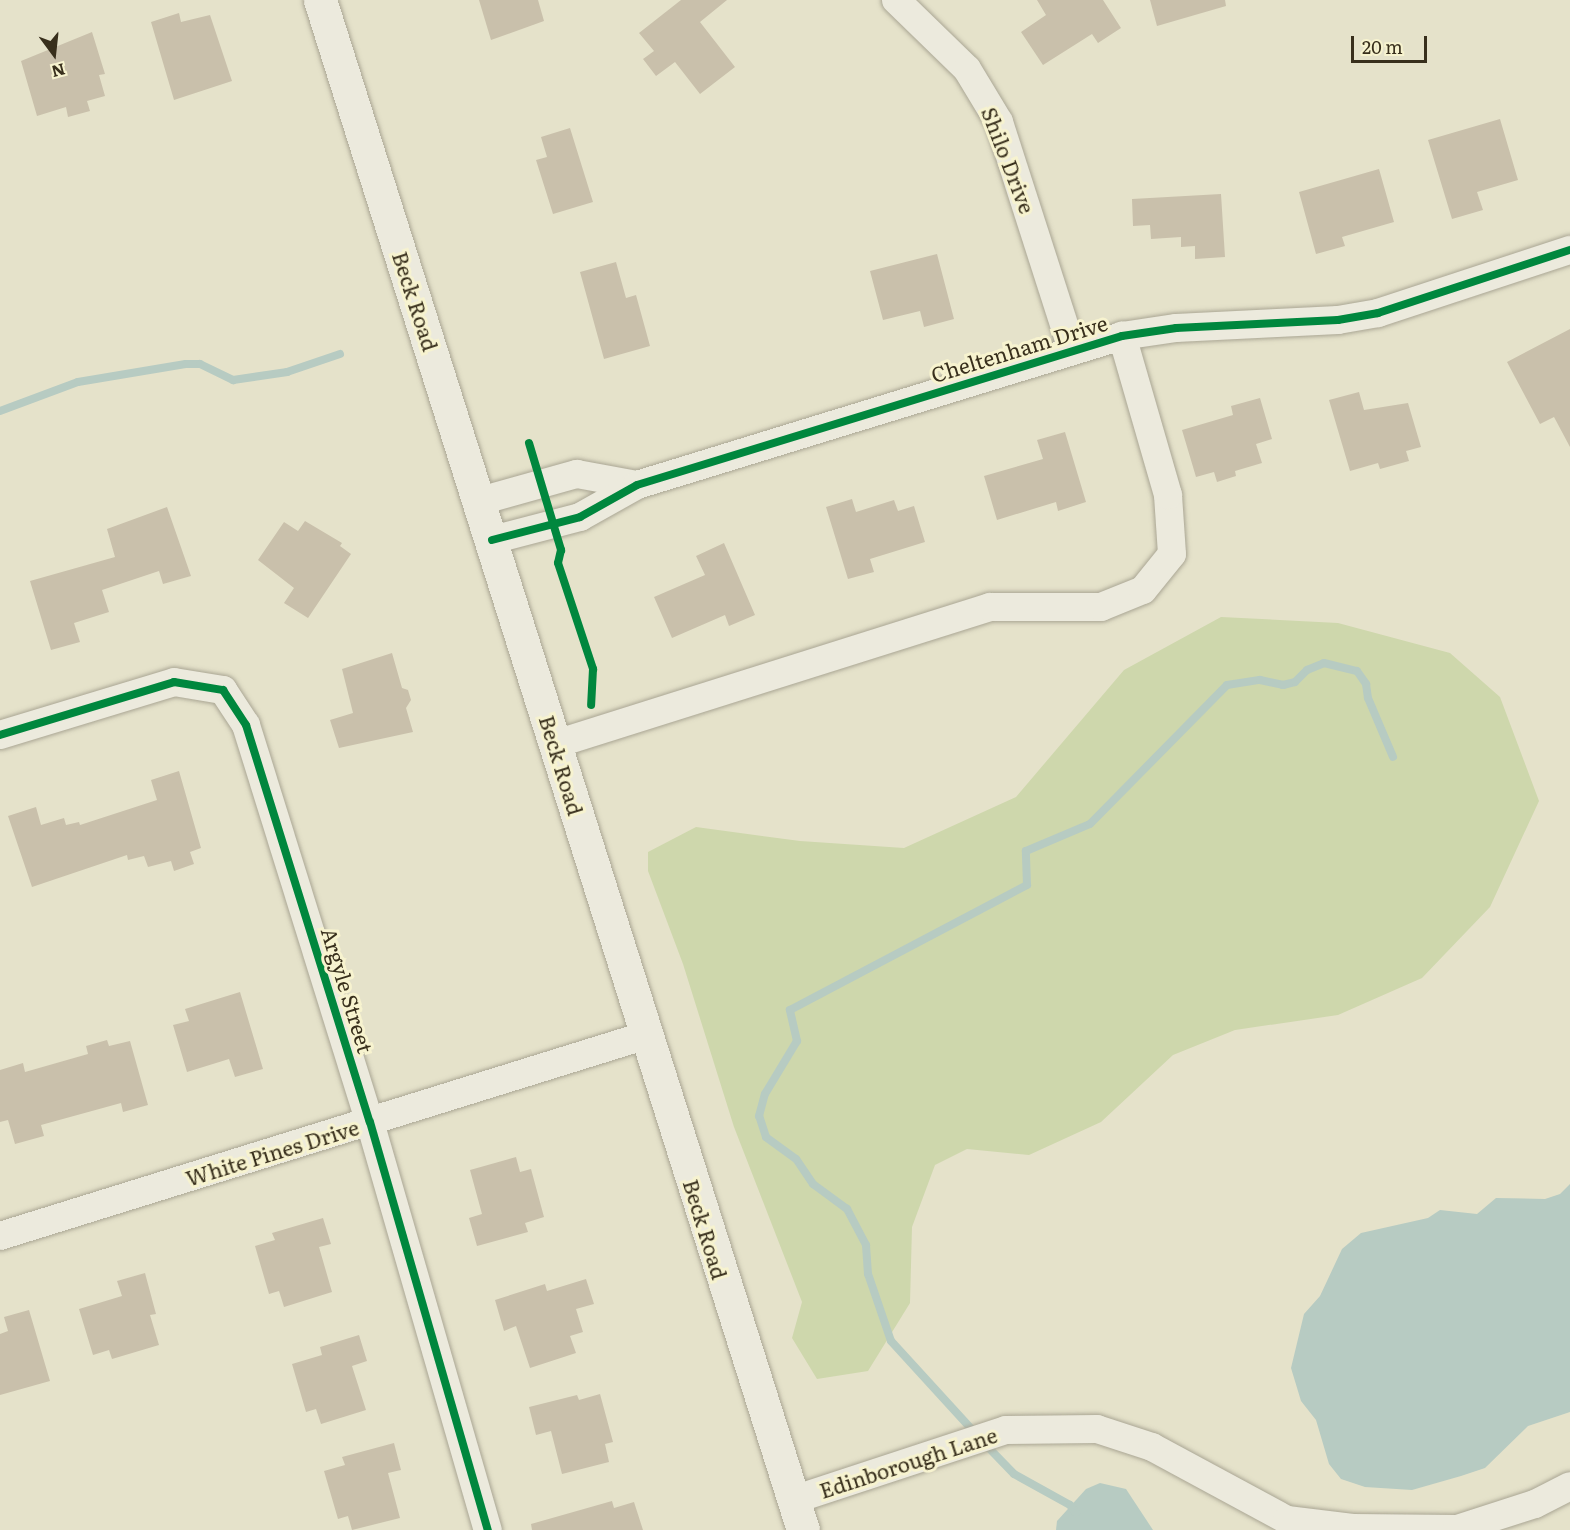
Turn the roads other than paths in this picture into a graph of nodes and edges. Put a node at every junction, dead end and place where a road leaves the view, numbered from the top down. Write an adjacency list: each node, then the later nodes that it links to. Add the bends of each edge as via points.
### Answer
1 (320, 0): 7 (main road, Beck Road)
2 (897, 0): 5 (street, Shilo Drive, via 967,69 999,122)
3 (1570, 250): 4 (street, Cheltenham Drive, via 1378,313 1338,320 1176,328)
4 (1122, 336): 5 (street, Cheltenham Drive); 10 (street, via 1168,495 1172,554 1143,590 1101,607 990,608)
5 (1072, 350): 6 (street, Cheltenham Drive)
6 (637, 485): 7 (street, Cheltenham Drive, via 577,474); 8 (street, Cheltenham Drive, via 580,517)
7 (480, 501): 8 (main road, Beck Road)
8 (492, 540): 10 (main road, Beck Road)
9 (0, 735): 12 (street, Argyle Street, via 174,682 223,690 246,725)
10 (556, 744): 11 (main road, Beck Road)
11 (647, 1035): 12 (street, White Pines Drive); 15 (main road, Beck Road)
12 (370, 1122): 13 (street, White Pines Drive); 16 (street, Argyle Street)
13 (0, 1236)
14 (1570, 1486): 15 (street, Edinborough Lane, via 1535,1504 1457,1529 1353,1528 1287,1520 1152,1447 1097,1429 1006,1430)
15 (798, 1515)
16 (488, 1530)

